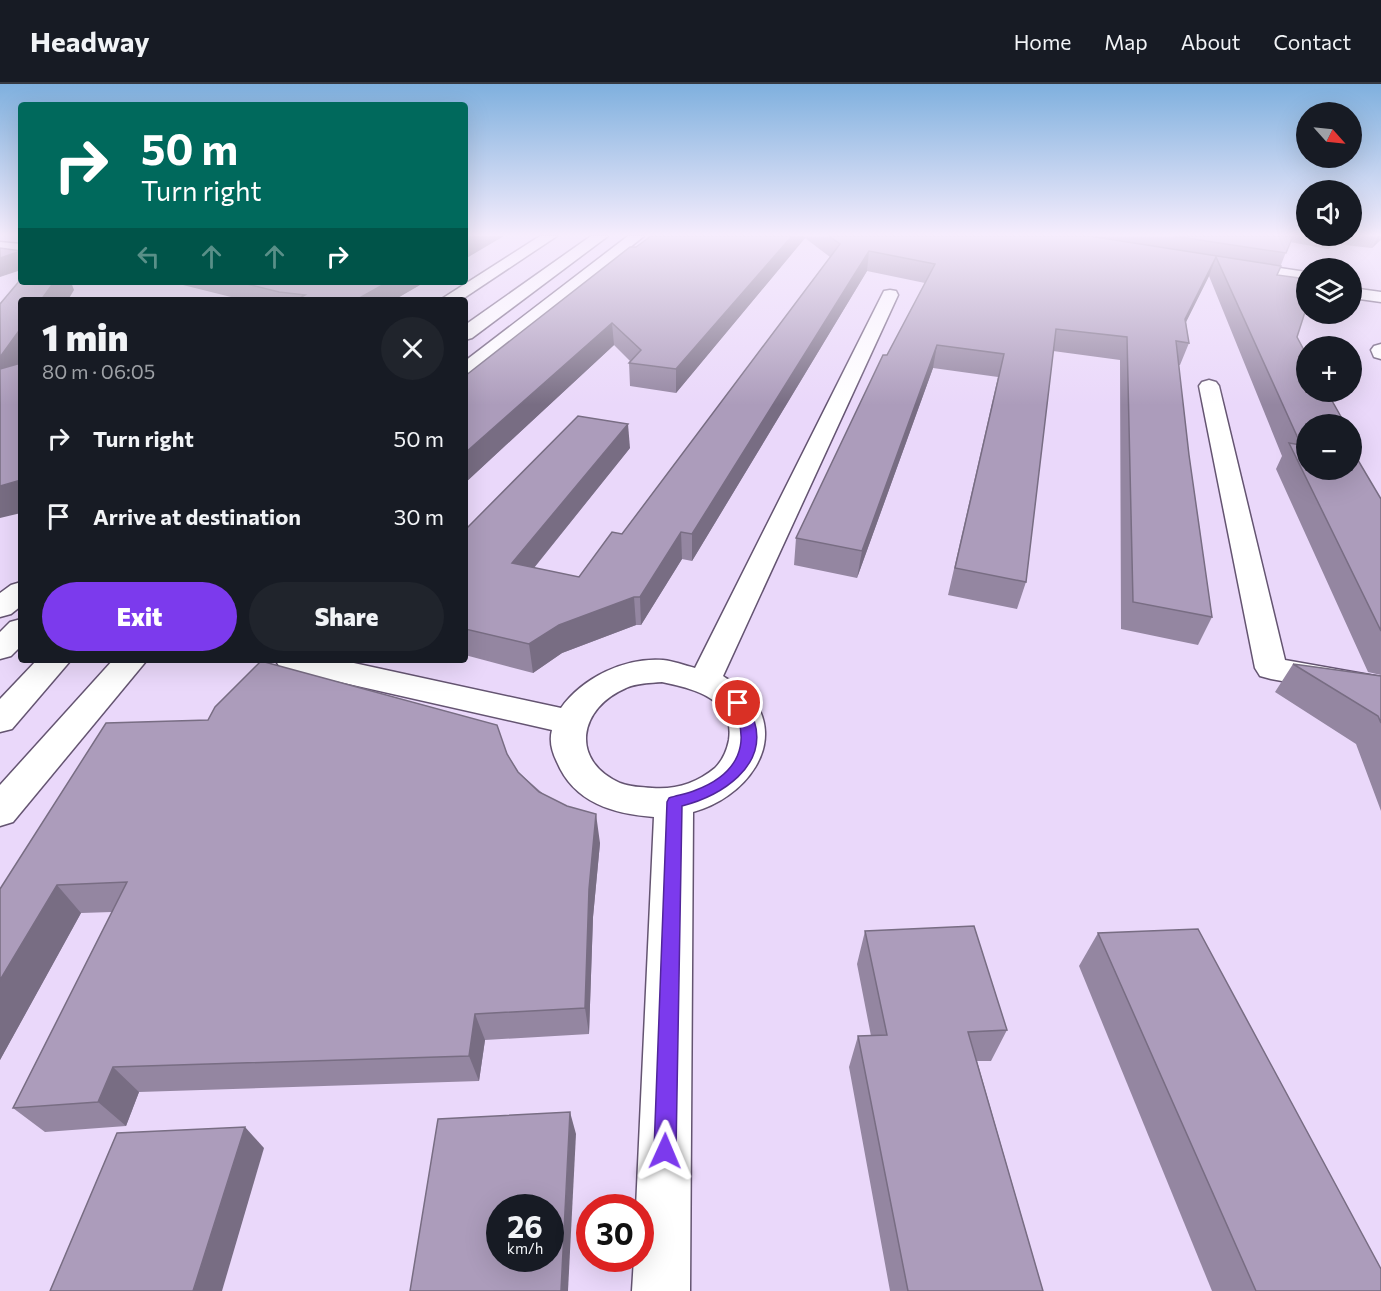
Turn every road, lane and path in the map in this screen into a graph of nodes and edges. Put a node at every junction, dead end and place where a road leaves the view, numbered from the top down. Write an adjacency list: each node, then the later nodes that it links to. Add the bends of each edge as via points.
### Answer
1 (487, 292): 7 (street)
2 (523, 292): 8 (street)
3 (565, 292): 9 (street)
4 (1362, 294): 6 (street)
5 (890, 295): 19 (street)
6 (1381, 297)
7 (468, 307)
8 (468, 332)
9 (468, 369)
10 (1209, 386): 20 (street, via 1271,668)
11 (18, 594): 12 (street)
12 (0, 609): 13 (street)
13 (18, 613)
14 (18, 632): 15 (street)
15 (0, 649)
16 (52, 663): 21 (street)
17 (128, 663): 24 (street)
18 (305, 663): 22 (street)
19 (705, 680): 22 (street, via 662,671 620,678 586,699); 23 (street, via 738,703 747,719 750,736 746,754 736,771 720,785 699,796)
20 (1381, 688)
21 (0, 720)
22 (571, 722): 23 (street, via 567,746 573,763 585,778 624,800)
23 (674, 802): 25 (street)
24 (0, 812)
25 (661, 1291)

